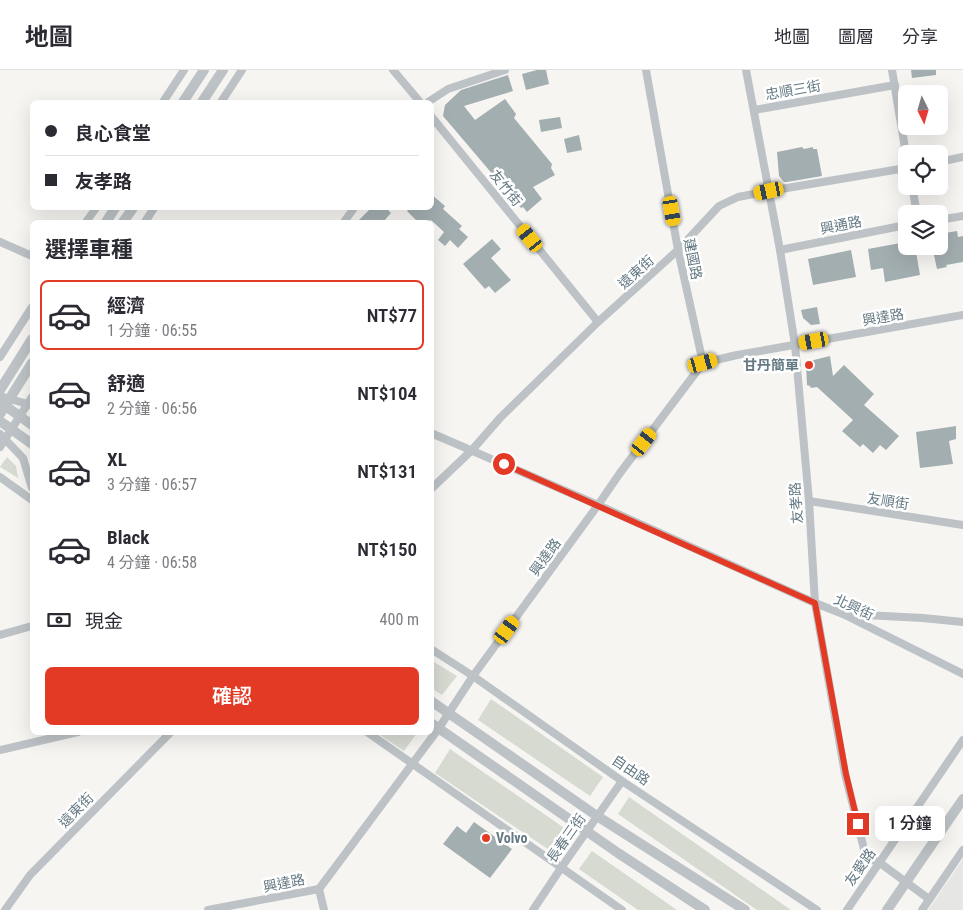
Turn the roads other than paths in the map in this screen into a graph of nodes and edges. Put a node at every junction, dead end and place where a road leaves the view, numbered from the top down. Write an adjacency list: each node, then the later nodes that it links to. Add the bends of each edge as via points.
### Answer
1 (184, 70): 11 (street)
2 (204, 70): 12 (street)
3 (223, 70): 13 (street)
4 (242, 70): 14 (street)
5 (393, 70): 15 (street)
6 (505, 70): 16 (street, via 448,89)
7 (646, 70): 28 (street, 建國路)
8 (746, 70): 17 (street, 友孝路)
9 (892, 70): 10 (street)
10 (895, 85): 17 (street, 忠順三街); 19 (street)
11 (164, 100)
12 (184, 100)
13 (203, 100)
14 (222, 100)
15 (418, 100)
16 (431, 100)
17 (754, 110): 23 (street, 友孝路)
18 (434, 120): 33 (street, 友竹街)
19 (905, 145)
20 (963, 157): 21 (street)
21 (948, 160)
22 (898, 169): 23 (street, 遠東街)
23 (769, 191): 28 (street, 遠東街, via 719,206); 29 (street, 友孝路)
24 (963, 216): 25 (street)
25 (948, 218)
26 (898, 227): 29 (street, 興通路)
27 (0, 242): 30 (street)
28 (678, 250): 33 (street, 遠東街); 37 (street, 建國路)
29 (780, 250): 35 (street, 友孝路)
30 (30, 255)
31 (30, 310): 36 (street)
32 (963, 315): 35 (street, 興達路)
33 (598, 322): 51 (street, 遠東街)
34 (30, 342): 39 (street)
35 (795, 345): 37 (street, 興達路); 56 (street, 友孝路)
36 (0, 357)
37 (703, 363): 57 (street, 興達路)
38 (30, 366): 42 (street)
39 (0, 390)
40 (30, 402): 42 (street)
41 (30, 403): 43 (street)
42 (3, 404): 43 (street)
43 (20, 416): 45 (street); 46 (street)
44 (0, 421): 46 (street)
45 (30, 423)
46 (12, 429): 48 (street); 49 (street)
47 (434, 434): 51 (street, 北興街)
48 (2, 436): 50 (street); 53 (street, via 23,458)
49 (30, 442)
50 (0, 447)
51 (472, 450): 54 (street, 遠東街); 57 (street, 北興街)
52 (0, 477): 55 (street)
53 (30, 481)
54 (434, 486)
55 (30, 499)
56 (809, 502): 58 (street, 友順街); 59 (street, 友孝路)
57 (598, 505): 59 (street, 北興街); 66 (street, 興達路)
58 (963, 525)
59 (815, 603): 60 (street, 北興街); 82 (street, 友孝路, via 848,783 866,857)
60 (844, 614): 61 (street); 65 (street, 北興街)
61 (963, 622)
62 (30, 627): 63 (street)
63 (0, 635)
64 (434, 651): 66 (street, 自由路)
65 (963, 674)
66 (473, 676): 68 (street, 興達路); 77 (street, 自由路)
67 (434, 703): 68 (street)
68 (448, 713): 69 (street, 興達路); 79 (street)
69 (435, 725): 80 (street)
70 (65, 735): 75 (street)
71 (168, 735): 87 (street, 遠東街, via 30,875)
72 (371, 735): 76 (street)
73 (429, 735): 76 (street, 興達路)
74 (963, 740): 82 (street, 友愛路)
75 (0, 750)
76 (412, 764): 83 (street); 85 (street, 興達路)
77 (622, 781): 79 (street, 長春三街); 94 (street, 自由路)
78 (963, 799): 84 (street)
79 (597, 816): 80 (street, 長春三街); 93 (street)
80 (586, 831): 83 (street, 長春三街); 92 (street)
81 (963, 850): 86 (street)
82 (880, 863): 84 (street, 友孝路); 95 (street, 友愛路)
83 (561, 868): 90 (street, 長春三街); 91 (street)
84 (906, 883): 86 (street, 友孝路); 96 (street)
85 (319, 889): 88 (street, 興達路); 89 (street)
86 (929, 899): 97 (street)
87 (5, 910)
88 (208, 910)
89 (324, 910)
90 (533, 910)
91 (622, 910)
92 (705, 910)
93 (745, 910)
94 (818, 910)
95 (847, 910)
96 (887, 910)
97 (922, 910)

